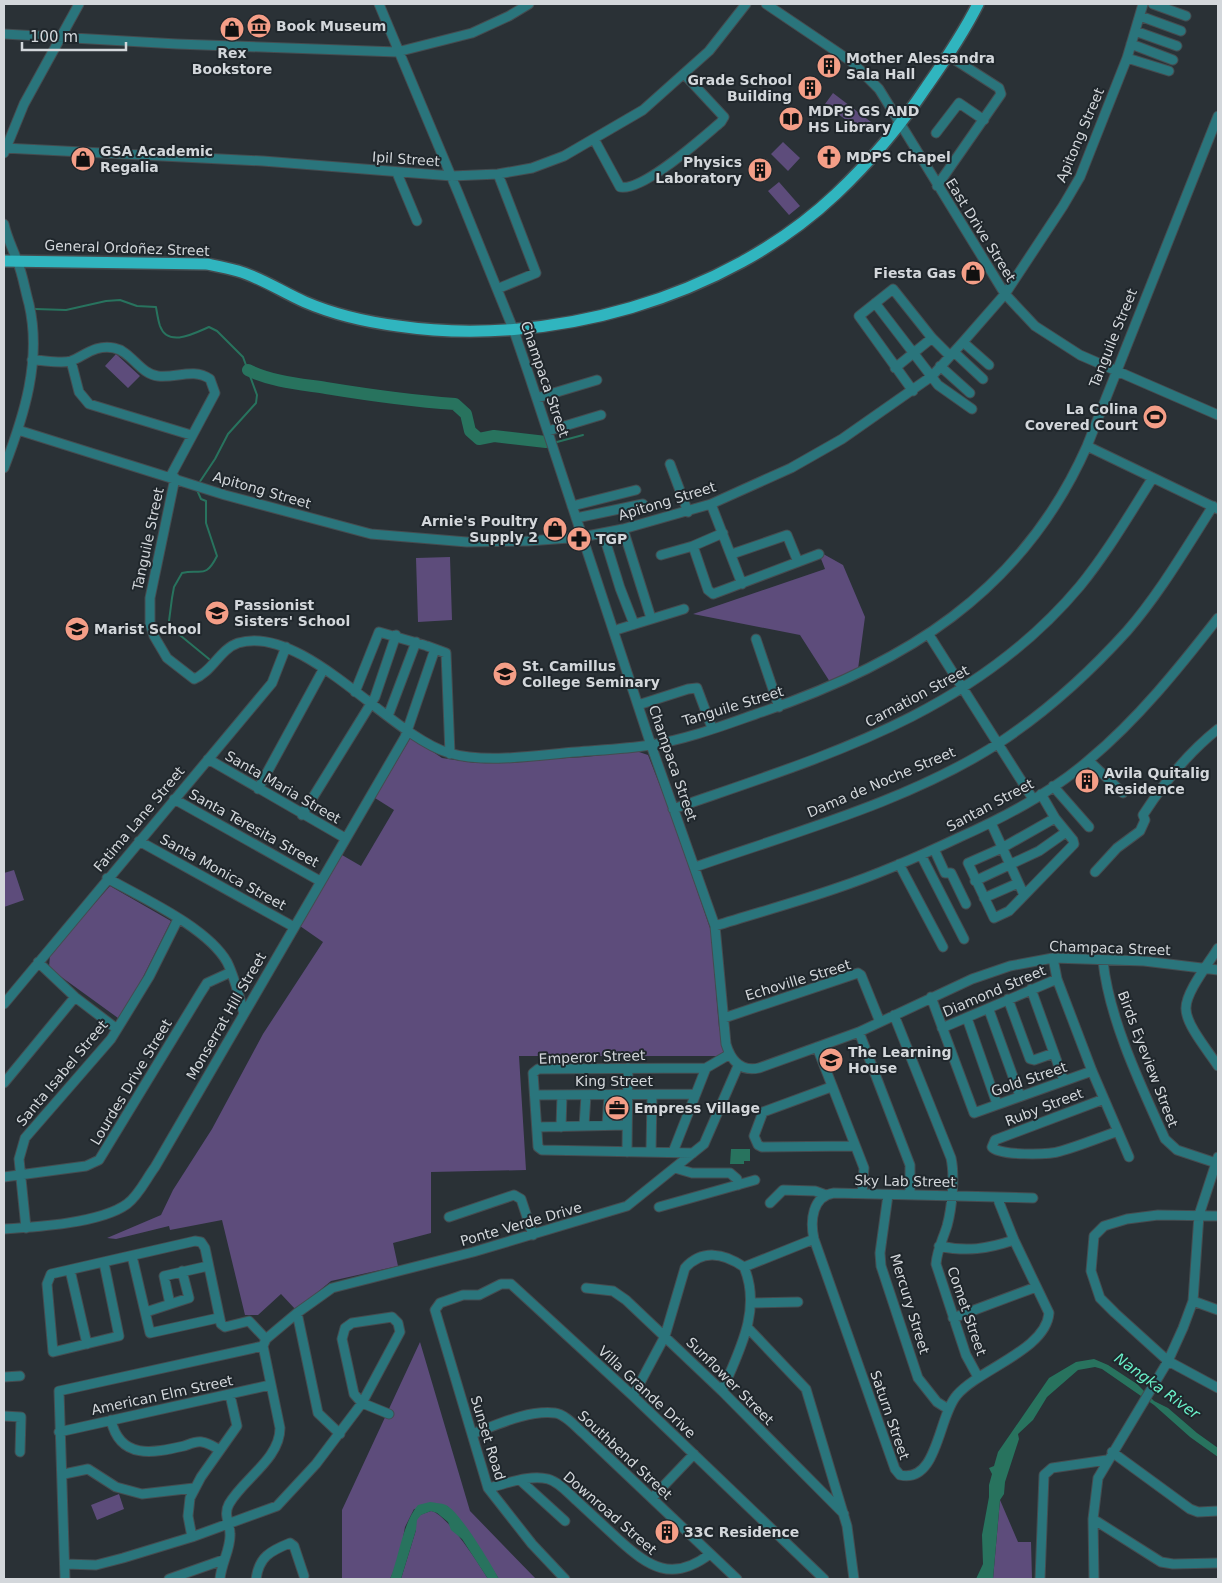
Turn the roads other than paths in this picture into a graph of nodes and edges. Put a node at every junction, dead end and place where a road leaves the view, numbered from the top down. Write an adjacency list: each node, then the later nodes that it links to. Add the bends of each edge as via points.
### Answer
1 (79, 4): 14 (street)
2 (378, 4): 17 (street, Champaca Street)
3 (529, 4): 17 (street, via 472,33)
4 (746, 4): 22 (street, Ipil Street, via 714,45)
5 (766, 4): 25 (street, East Drive Street, via 852,62 879,89)
6 (978, 4): 18 (main road, General Ordoñez Street)
7 (1143, 4): 9 (street, Apitong Street)
8 (1153, 4): 10 (street)
9 (1140, 16): 11 (street, Apitong Street); 12 (street)
10 (1186, 16)
11 (1135, 31): 15 (street, Apitong Street); 16 (street)
12 (1180, 31)
13 (4, 34): 14 (street)
14 (61, 36): 17 (street, via 177,44); 29 (street, via 24,104)
15 (1131, 44): 19 (street, Apitong Street); 20 (street)
16 (1177, 46)
17 (400, 52): 32 (street, Champaca Street)
18 (949, 56): 24 (street, via 1001,91); 25 (main road, General Ordoñez Street)
19 (1127, 58): 21 (street); 39 (street, Apitong Street, via 1080,177)
20 (1172, 60)
21 (1169, 71)
22 (684, 74): 28 (street, Ipil Street, via 643,110); 28 (street, via 724,117 681,157 623,188)
23 (1218, 116): 26 (street, Tanguile Street)
24 (984, 120): 27 (street, via 959,103); 33 (street)
25 (901, 123): 33 (street, East Drive Street); 41 (main road, General Ordoñez Street, via 887,142 823,205 769,246 652,302 601,317)
26 (1216, 126): 51 (street, Tanguile Street)
27 (936, 133)
28 (594, 139): 31 (street, Ipil Street, via 564,156 532,168)
29 (4, 150): 30 (street, Ipil Street, via 263,161)
30 (397, 173): 32 (street, Ipil Street); 34 (street)
31 (498, 174): 32 (street, Ipil Street); 38 (street, via 536,273)
32 (452, 176): 38 (street, Champaca Street)
33 (937, 186): 39 (street, East Drive Street)
34 (417, 221)
35 (4, 224): 36 (street)
36 (17, 260): 37 (main road, General Ordoñez Street); 41 (main road, General Ordoñez Street, via 207,264 239,271 306,302 366,320 415,328); 46 (street, via 30,310)
37 (4, 261)
38 (498, 289): 41 (street, Champaca Street)
39 (1004, 294): 43 (street, Apitong Street); 51 (street, East Drive Street, via 1048,336 1080,356)
40 (875, 303): 42 (street, via 893,289); 44 (street); 50 (street, via 859,317)
41 (514, 331): 57 (street, Champaca Street)
42 (932, 338): 44 (street); 45 (street)
43 (963, 342): 45 (street, Apitong Street); 48 (street)
44 (914, 353): 50 (street); 52 (street)
45 (952, 354): 49 (street, Apitong Street); 53 (street)
46 (32, 360): 47 (street); 61 (street)
47 (70, 361): 63 (street, via 79,392 89,404); 63 (street, via 109,347 123,351 150,374 204,374 210,379 215,393)
48 (989, 365)
49 (940, 366): 52 (street, Apitong Street); 56 (street)
50 (895, 368): 55 (street)
51 (1115, 371): 60 (street, East Drive Street); 64 (street, Tanguile Street)
52 (932, 376): 55 (street, Apitong Street); 58 (street, via 938,385)
53 (983, 379)
54 (597, 380): 57 (street)
55 (913, 391): 71 (street, Apitong Street, via 842,439 790,468)
56 (970, 392)
57 (537, 398): 62 (street, Champaca Street)
58 (972, 409)
59 (601, 415): 62 (street)
60 (1218, 415)
61 (18, 430): 66 (street); 67 (street, Apitong Street)
62 (548, 431): 72 (street, Champaca Street)
63 (191, 435): 67 (street)
64 (1086, 448): 68 (street); 92 (street, Tanguile Street, via 1059,500 1015,560 979,596)
65 (670, 464): 74 (street)
66 (4, 468)
67 (173, 478): 79 (street, Apitong Street, via 372,534 467,542); 95 (street, Tanguile Street, via 150,598 150,624 160,648 185,674 196,679 235,644 249,640 269,641)
68 (1152, 479): 73 (street); 97 (street, Carnation Street, via 1080,586 1027,641)
69 (636, 490): 72 (street)
70 (643, 504): 75 (street)
71 (711, 504): 74 (street, Apitong Street); 78 (street)
72 (572, 506): 75 (street, Champaca Street)
73 (1216, 508): 106 (street, Dama de Noche Street, via 1128,630 1074,684 1033,719)
74 (688, 512): 76 (street, Apitong Street)
75 (576, 518): 79 (street, Champaca Street)
76 (622, 529): 77 (street, Apitong Street); 87 (street)
77 (603, 533): 79 (street, Apitong Street); 89 (street)
78 (723, 534): 80 (street); 81 (street)
79 (582, 537): 100 (street, Champaca Street)
80 (693, 546): 83 (street); 85 (street, via 710,593)
81 (732, 554): 84 (street, via 787,535); 85 (street)
82 (819, 554): 84 (street)
83 (661, 555)
84 (798, 562): 85 (street)
85 (742, 584)
86 (684, 609): 87 (street)
87 (651, 618): 89 (street)
88 (1218, 618): 110 (street, Santan Street, via 1156,694)
89 (634, 624): 90 (street)
90 (619, 629)
91 (396, 635): 94 (street); 98 (street, via 382,631 377,635); 99 (street)
92 (928, 635): 97 (street); 101 (street, Tanguile Street, via 862,672)
93 (756, 639): 101 (street)
94 (425, 646): 102 (street); 105 (street, Monserrat Hill Street); 108 (street, via 446,655)
95 (286, 647): 96 (street, Tanguile Street); 109 (street, Fatima Lane Street, via 272,683)
96 (323, 670): 98 (street, Tanguile Street); 112 (street)
97 (963, 690): 106 (street); 116 (street, Carnation Street, via 861,741)
98 (354, 692): 99 (street, Tanguile Street)
99 (371, 703): 102 (street, Tanguile Street); 117 (street)
100 (638, 705): 103 (street, via 697,688); 107 (street, Champaca Street)
101 (779, 707): 103 (street, Tanguile Street)
102 (389, 713): 105 (street, Tanguile Street)
103 (712, 728): 107 (street, Tanguile Street)
104 (1218, 729): 130 (street, via 1190,755 1150,804 1143,815 1145,820 1140,831)
105 (408, 730): 108 (street, Tanguile Street); 122 (street, Monserrat Hill Street)
106 (998, 743): 114 (street); 129 (street, Dama de Noche Street, via 940,775 833,820)
107 (651, 745): 108 (street, Tanguile Street, via 484,758); 116 (street, Champaca Street)
108 (450, 754)
109 (208, 759): 112 (street, Santa Maria Street); 115 (street, Fatima Lane Street)
110 (1089, 761): 111 (street, Santan Street); 113 (street)
111 (1053, 786): 114 (street, Santan Street); 120 (street)
112 (258, 789): 117 (street, Santa Maria Street)
113 (1123, 793)
114 (1037, 797): 118 (street); 119 (street, Santan Street)
115 (174, 799): 123 (street, Fatima Lane Street); 132 (street, Santa Teresita Street)
116 (673, 808): 129 (street, Champaca Street)
117 (302, 815): 122 (street, Santa Maria Street)
118 (1055, 818): 121 (street); 124 (street)
119 (991, 823): 124 (street); 125 (street, Santan Street)
120 (1089, 827)
121 (1066, 832): 128 (street, via 1039,851); 135 (street, via 1074,844)
122 (344, 838): 132 (street, Monserrat Hill Street)
123 (139, 841): 131 (street, Fatima Lane Street); 140 (street, Santa Monica Street)
124 (1002, 848): 128 (street); 133 (street, via 968,862)
125 (934, 849): 126 (street, Santan Street); 137 (street, via 944,873 951,873)
126 (921, 855): 127 (street, Santan Street); 141 (street)
127 (899, 864): 139 (street, Santan Street, via 839,888); 142 (street)
128 (1010, 865): 133 (street); 134 (street)
129 (694, 867): 139 (street, Champaca Street)
130 (1095, 872)
131 (107, 878): 138 (street); 146 (street, Fatima Lane Street)
132 (320, 881): 140 (street, Monserrat Hill Street)
133 (975, 881): 136 (street)
134 (1018, 883): 135 (street); 136 (street)
135 (1024, 895): 136 (street, via 997,918 992,916)
136 (984, 898)
137 (966, 904)
138 (178, 919): 149 (street, via 219,951); 163 (street, Santa Isabel Street, via 149,977)
139 (715, 926): 159 (street, Champaca Street)
140 (294, 927): 157 (street, Monserrat Hill Street)
141 (964, 939)
142 (942, 946)
143 (1218, 948): 147 (street)
144 (1053, 958): 145 (street, Champaca Street); 150 (street); 153 (street, Champaca Street, via 1010,966)
145 (1103, 961): 147 (street, Champaca Street, via 1144,961); 198 (street, Birds Eyeview Street, via 1113,1011 1165,1139 1177,1150)
146 (38, 962): 152 (street); 155 (street, Fatima Lane Street)
147 (1206, 968): 148 (street, Champaca Street); 169 (street, via 1188,997 1186,1009 1190,1023)
148 (1218, 970)
149 (231, 972): 157 (street); 200 (street, Lourdes Drive Street, via 207,983 99,1160 86,1166)
150 (1057, 979): 151 (street, Diamond Street); 172 (street)
151 (1031, 989): 154 (street, Diamond Street); 166 (street)
152 (75, 997): 163 (street); 174 (street)
153 (931, 997): 158 (street, Champaca Street); 162 (street)
154 (1008, 999): 156 (street, Diamond Street); 166 (street, via 1030,1059)
155 (4, 1004)
156 (989, 1010): 160 (street, Diamond Street); 183 (street)
157 (244, 1014): 216 (street, Monserrat Hill Street, via 155,1167 133,1198 120,1208 93,1218)
158 (894, 1015): 161 (street, Champaca Street); 208 (street, Comet Street, via 951,1158)
159 (724, 1018): 161 (street, Echoville Street, via 858,974); 167 (street, Champaca Street)
160 (967, 1018): 162 (street, Diamond Street); 185 (street)
161 (880, 1022): 164 (street, Champaca Street)
162 (942, 1028): 185 (street, Gold Street, via 972,1111 976,1113)
163 (117, 1029): 200 (street, Santa Isabel Street, via 30,1130 21,1148)
164 (858, 1032): 165 (street, Champaca Street); 206 (street, via 910,1165)
165 (817, 1048): 168 (street, Champaca Street, via 759,1068 749,1070); 175 (street)
166 (1054, 1053): 173 (street)
167 (730, 1054): 168 (street, Champaca Street); 171 (street)
168 (738, 1066): 196 (street, Ponte Verde Drive, via 708,1137)
169 (1218, 1066)
170 (628, 1068): 171 (street, Emperor Street); 177 (street, Emperor Street, via 538,1069 533,1073); 181 (street)
171 (706, 1068): 176 (street)
172 (1092, 1071): 173 (street, Gold Street); 184 (street)
173 (1064, 1080): 183 (street, Gold Street)
174 (4, 1083)
175 (831, 1087): 192 (street); 192 (street, via 766,1110 758,1121 756,1141 762,1147)
176 (694, 1094): 182 (street, King Street); 195 (street)
177 (535, 1095): 178 (street, King Street); 189 (street, Emperor Street)
178 (562, 1095): 179 (street, King Street); 190 (street)
179 (586, 1095): 180 (street, King Street); 187 (street)
180 (609, 1095): 181 (street, King Street); 188 (street)
181 (628, 1095): 182 (street, King Street); 186 (street)
182 (652, 1095): 193 (street)
183 (1020, 1096): 185 (street, Gold Street)
184 (1104, 1099): 191 (street); 191 (street, Ruby Street, via 995,1140 992,1147 998,1152 1024,1154 1058,1152)
185 (996, 1104)
186 (627, 1125): 188 (street); 194 (street)
187 (584, 1126): 188 (street); 190 (street)
188 (607, 1126)
189 (538, 1127): 190 (street); 194 (street, Emperor Street, via 538,1147 542,1150)
190 (561, 1127)
191 (1116, 1132): 197 (street)
192 (855, 1146): 204 (street, via 864,1168)
193 (651, 1151): 194 (street, Emperor Street); 195 (street, Emperor Street)
194 (627, 1152)
195 (673, 1152): 196 (street, Emperor Street)
196 (693, 1153): 199 (street, Ponte Verde Drive)
197 (1128, 1157)
198 (1217, 1160): 213 (street)
199 (675, 1168): 203 (street, via 692,1173 730,1173); 218 (street, Ponte Verde Drive, via 621,1210)
200 (20, 1176): 201 (street, Lourdes Drive Street); 216 (street, Santa Isabel Street)
201 (4, 1177)
202 (755, 1180): 203 (street)
203 (738, 1185): 212 (street)
204 (862, 1193): 205 (street, Sky Lab Street); 207 (street, Sky Lab Street)
205 (888, 1194): 206 (street, Sky Lab Street); 254 (street, Mercury Street, via 881,1266 918,1378 936,1402)
206 (910, 1194): 208 (street, Sky Lab Street)
207 (826, 1195): 211 (street, Sky Lab Street, via 815,1191 783,1190); 219 (street, via 817,1205 811,1220)
208 (950, 1195): 209 (street, Sky Lab Street); 221 (street, Comet Street, via 949,1218)
209 (997, 1197): 210 (street, Sky Lab Street); 220 (street)
210 (1033, 1198)
211 (770, 1203)
212 (659, 1207)
213 (1199, 1214): 214 (street); 230 (street); 244 (street, via 1127,1219 1104,1226 1094,1236 1091,1271 1100,1298)
214 (1218, 1216)
215 (449, 1217): 218 (street, via 514,1195 521,1199)
216 (26, 1228): 217 (street, Monserrat Hill Street)
217 (4, 1229)
218 (533, 1234): 237 (street, Ponte Verde Drive, via 332,1288)
219 (814, 1239): 225 (street); 254 (street, Saturn Street, via 895,1469 900,1475 918,1474 928,1463)
220 (1014, 1240): 221 (street, via 969,1251); 228 (street)
221 (939, 1246): 239 (street, Comet Street, via 937,1270)
222 (132, 1256): 223 (street); 224 (street, via 195,1241 201,1242); 236 (street)
223 (104, 1263): 226 (street); 243 (street, via 119,1336)
224 (208, 1266): 227 (street); 238 (street)
225 (744, 1266): 232 (street); 241 (street, via 727,1257 708,1254 692,1260 685,1268)
226 (70, 1270): 243 (street); 243 (street, via 51,1274 48,1280 52,1350)
227 (182, 1271): 233 (street, via 164,1276); 233 (street, via 189,1298)
228 (1036, 1287): 239 (street); 247 (street, Saturn Street, via 1049,1313 1045,1327 1024,1349)
229 (586, 1288): 241 (street, Sunflower Street, via 616,1292)
230 (1193, 1301): 235 (street); 244 (street)
231 (798, 1302): 232 (street)
232 (751, 1303): 240 (street)
233 (170, 1304): 236 (street)
234 (435, 1310): 252 (street, Villa Grande Drive, via 438,1304 448,1300 482,1295 501,1284 512,1284); 260 (street, Sunset Road)
235 (1218, 1310)
236 (146, 1312): 238 (street, via 151,1334)
237 (297, 1313): 242 (street, Ponte Verde Drive); 259 (street, via 318,1413)
238 (218, 1318): 242 (street, via 225,1327 249,1321)
239 (953, 1318): 247 (street, Comet Street)
240 (748, 1328): 250 (street); 271 (street, via 806,1389)
241 (665, 1336): 250 (street, Sunflower Street); 252 (street)
242 (265, 1342): 248 (street); 258 (street, via 61,1390 58,1394)
243 (87, 1344)
244 (1168, 1361): 249 (street); 264 (street)
245 (20, 1376): 246 (street)
246 (4, 1377)
247 (978, 1377): 254 (street, Saturn Street, via 957,1394)
248 (270, 1385): 251 (street, American Elm Street); 274 (street, via 280,1428 279,1440 229,1504)
249 (1218, 1388)
250 (722, 1391): 271 (street, Sunflower Street)
251 (230, 1395): 257 (street, American Elm Street); 261 (street, via 237,1426)
252 (633, 1396): 263 (street, Villa Grande Drive)
253 (362, 1403): 253 (street, via 400,1332 395,1319 387,1316 352,1323 344,1332 342,1345 353,1391); 255 (street); 259 (street)
254 (948, 1409)
255 (389, 1414)
256 (4, 1416): 262 (street, via 21,1417)
257 (111, 1420): 258 (street, American Elm Street); 261 (street, via 120,1440 140,1452 200,1442)
258 (59, 1432): 265 (street)
259 (340, 1434): 274 (street, via 282,1503)
260 (472, 1434): 268 (street, Sunset Road); 269 (street, Southbend Street, via 522,1416 555,1413 583,1433)
261 (220, 1450): 267 (street)
262 (20, 1452)
263 (694, 1454): 269 (street); 287 (street, Villa Grande Drive)
264 (1109, 1456): 270 (street, via 1190,1509); 272 (street, via 1096,1484); 289 (street, via 1052,1468 1044,1475)
265 (64, 1474): 267 (street, via 88,1469 116,1487 142,1494); 279 (street)
266 (520, 1481): 268 (street, Downroad Street); 273 (street); 276 (street, Downroad Street, via 543,1478 559,1485 641,1560 656,1569 673,1571 688,1568)
267 (194, 1488): 275 (street, via 188,1511)
268 (488, 1488): 285 (street, Sunset Road, via 532,1544)
269 (652, 1498): 276 (street, Southbend Street)
270 (1218, 1511)
271 (844, 1514): 288 (street)
272 (1093, 1519): 278 (street, via 1161,1562); 290 (street)
273 (564, 1521)
274 (227, 1523): 275 (street); 277 (street, via 230,1533)
275 (192, 1537): 279 (street, via 108,1562)
276 (710, 1554): 286 (street, Southbend Street)
277 (223, 1560): 282 (street); 283 (street)
278 (1218, 1563)
279 (65, 1564): 281 (street)
280 (304, 1576): 284 (street, via 296,1548 290,1544 265,1555)
281 (65, 1579)
282 (169, 1579)
283 (220, 1579)
284 (256, 1579)
285 (565, 1579)
286 (737, 1579)
287 (824, 1579)
288 (854, 1579)
289 (1040, 1579)
290 (1094, 1579)

